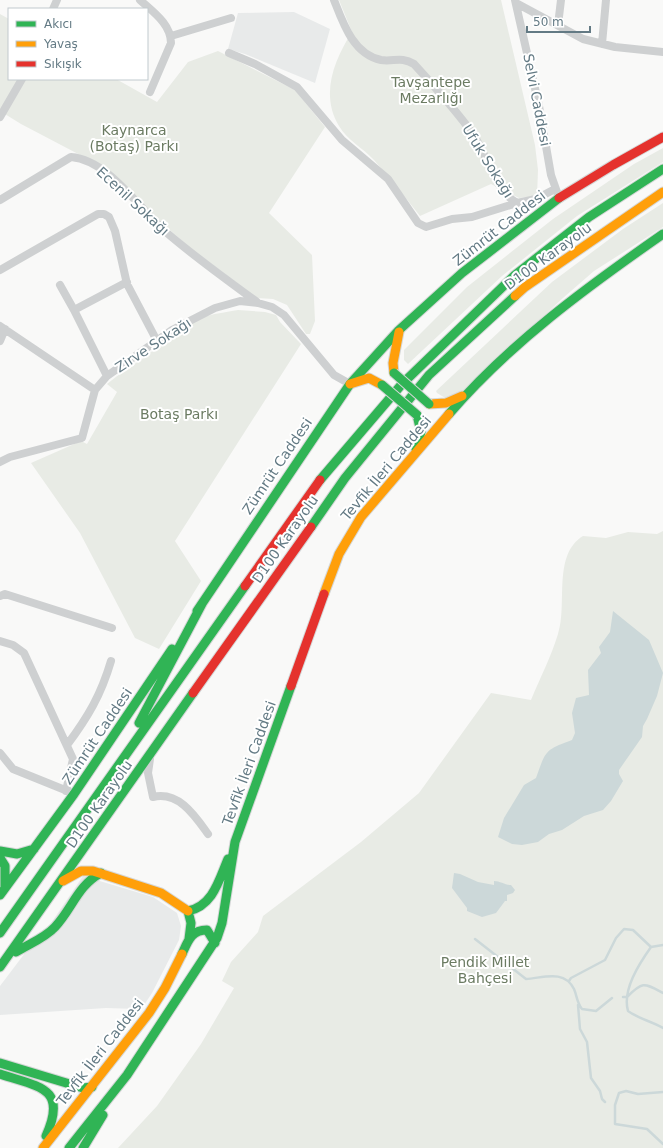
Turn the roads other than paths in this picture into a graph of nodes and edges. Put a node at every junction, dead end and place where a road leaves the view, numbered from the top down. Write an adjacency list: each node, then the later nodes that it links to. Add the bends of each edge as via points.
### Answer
1 (140, 0): 8 (street, via 168,28)
2 (334, 0): 21 (street, Ufuk Sokağı, via 346,30 354,42 371,56 381,60 406,59 429,80 475,136 498,182 511,200)
3 (561, 0): 7 (street)
4 (606, 0): 9 (street)
5 (516, 1): 7 (street); 17 (street, Selvi Caddesi)
6 (230, 18): 8 (street)
7 (558, 26): 9 (street, via 583,39)
8 (171, 36): 13 (street, via 171,43)
9 (602, 44): 10 (street, via 630,50)
10 (663, 52)
11 (229, 53): 21 (street, via 297,87 342,140 388,179 418,223 426,227 452,219 472,217)
12 (21, 80): 14 (street)
13 (150, 92)
14 (0, 117)
15 (663, 137): 19 (main road, Zümrüt Caddesi)
16 (663, 169): 48 (main road, D100 Karayolu, via 589,217 515,275 402,384 324,474)
17 (555, 189): 19 (street, Selvi Caddesi); 21 (street, Ufuk Sokağı, via 536,199)
18 (663, 192): 47 (main road, D100 Karayolu, via 525,287 429,375 345,478)
19 (560, 198): 31 (main road, Zümrüt Caddesi, via 462,273)
20 (0, 200): 28 (street, Ecenil Sokağı, via 70,157 79,158 107,174 166,232)
21 (517, 203)
22 (663, 234): 23 (main road, Tevfik İleri Caddesi)
23 (652, 242): 24 (main road); 37 (main road, Tevfik İleri Caddesi, via 555,313)
24 (663, 242)
25 (0, 270): 26 (street, via 98,214 104,214 109,217 115,232)
26 (127, 282): 29 (street); 33 (street)
27 (60, 285): 29 (street)
28 (258, 303): 33 (street, Zirve Sokağı, via 240,301 215,308 172,330); 35 (street, Zirve Sokağı, via 272,307 284,315 334,375)
29 (74, 310): 34 (street)
30 (3, 328): 32 (street); 36 (street)
31 (399, 330): 35 (main road, Zümrüt Caddesi); 37 (main road, bridge, via 393,363 394,373 428,404 442,405 452,402)
32 (0, 341)
33 (157, 341): 34 (street, Zirve Sokağı)
34 (107, 376): 36 (street, Zirve Sokağı)
35 (350, 384): 38 (main road, bridge, via 369,378 382,385 417,415 422,435); 41 (main road, Zümrüt Caddesi)
36 (95, 390): 39 (street, via 82,438)
37 (470, 390): 38 (main road, Tevfik İleri Caddesi)
38 (413, 456): 51 (main road, Tevfik İleri Caddesi, via 361,517 339,554)
39 (0, 462)
40 (0, 596): 42 (street, via 5,594)
41 (203, 602): 48 (main road); 49 (main road, Zümrüt Caddesi)
42 (112, 628)
43 (0, 640): 45 (street, via 24,653)
44 (111, 661): 45 (street, via 104,686 94,707)
45 (67, 745): 49 (street, via 73,759)
46 (0, 753): 49 (street, via 13,770)
47 (151, 754): 50 (street, via 148,773 153,797 177,800 188,808); 56 (main road, D100 Karayolu)
48 (106, 784): 59 (main road, D100 Karayolu)
49 (70, 792): 52 (main road, Zümrüt Caddesi)
50 (208, 834)
51 (235, 842): 58 (main road, via 211,897 200,908); 61 (main road, Tevfik İleri Caddesi, via 222,923)
52 (34, 849): 53 (main road, via 17,854); 57 (main road, Zümrüt Caddesi)
53 (0, 851)
54 (0, 858): 57 (main road, via 5,866)
55 (101, 873): 56 (main road, via 81,871); 58 (main road, via 161,893); 62 (main road, via 92,876 84,885 55,927)
56 (61, 882): 62 (main road, D100 Karayolu)
57 (3, 891)
58 (188, 911): 60 (main road, via 191,924)
59 (0, 933)
60 (189, 940): 61 (main road, Tevfik İleri Caddesi, via 195,931 202,929 211,934); 67 (main road, Tevfik İleri Caddesi, via 157,1002)
61 (215, 943): 66 (main road, Tevfik İleri Caddesi)
62 (7, 958): 63 (main road, D100 Karayolu)
63 (0, 967)
64 (0, 1063): 67 (main road, via 83,1088)
65 (0, 1074): 68 (main road, via 44,1089 53,1097 56,1109 54,1118)
66 (127, 1075): 70 (main road, Tevfik İleri Caddesi); 71 (main road)
67 (92, 1087): 69 (main road, Tevfik İleri Caddesi)
68 (37, 1148)
69 (42, 1148)
70 (69, 1148)
71 (83, 1148)

